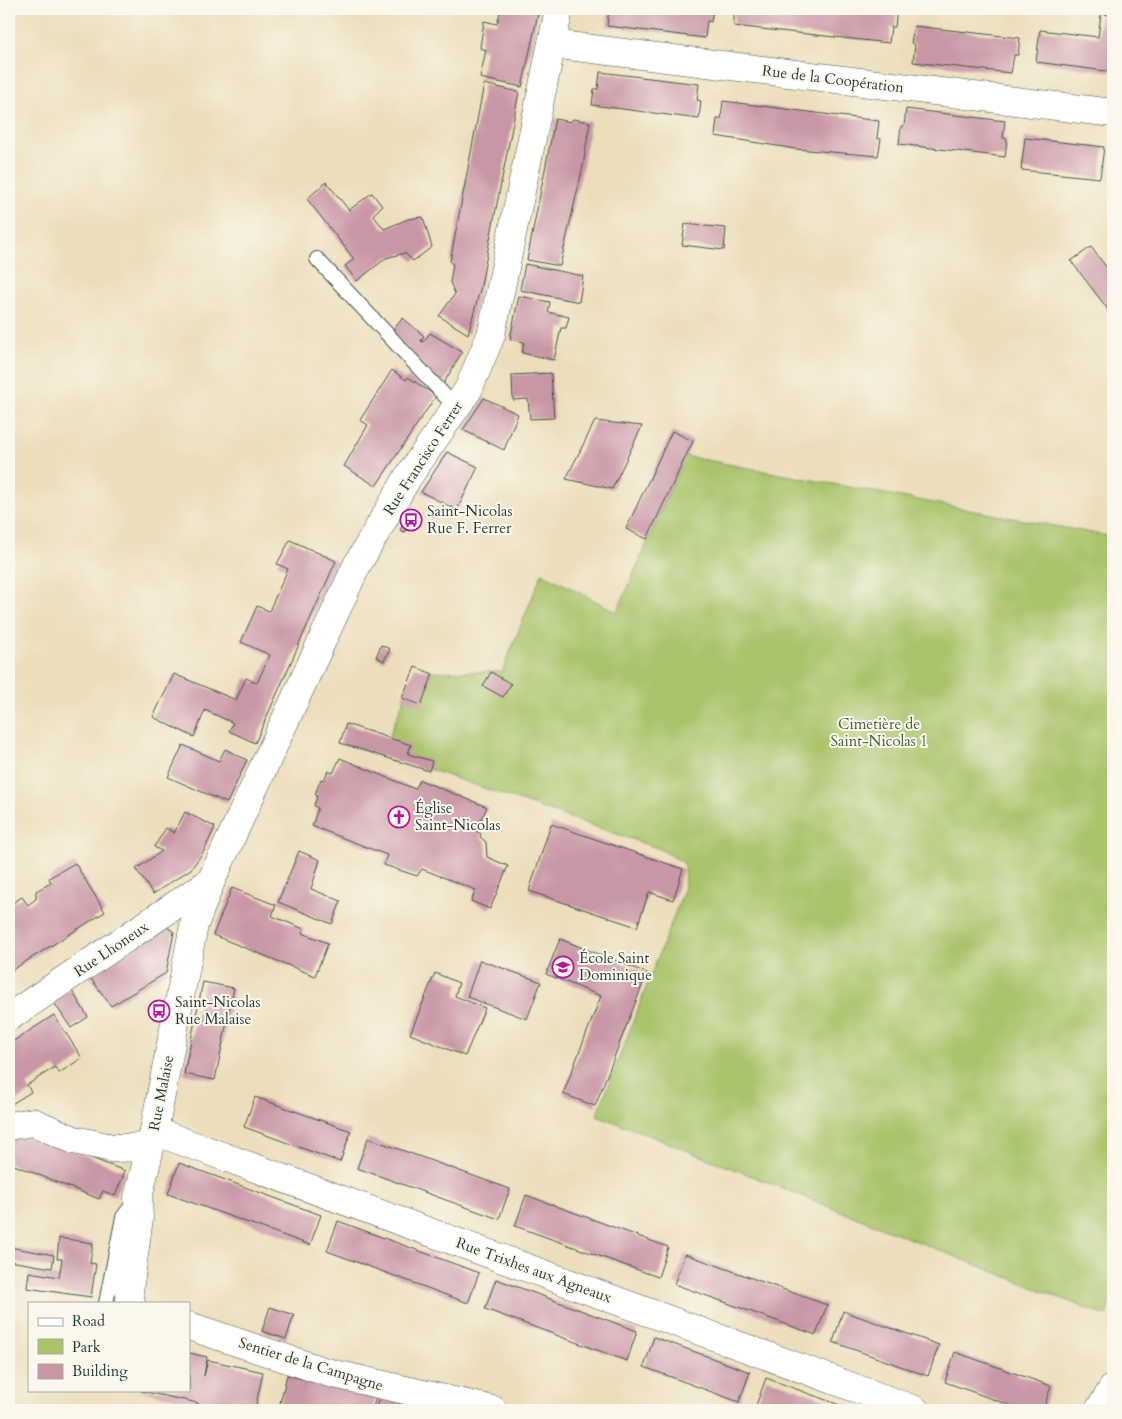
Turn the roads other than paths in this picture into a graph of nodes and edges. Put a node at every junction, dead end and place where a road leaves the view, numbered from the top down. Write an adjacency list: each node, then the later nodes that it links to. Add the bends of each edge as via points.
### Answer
1 (560, 9): 2 (street, Rue Francisco Ferrer)
2 (552, 44): 3 (street, Rue de la Coopération); 5 (street, Rue Francisco Ferrer, via 491,335 468,390)
3 (1113, 113)
4 (317, 260): 5 (lane)
5 (457, 406): 6 (street, Rue Francisco Ferrer, via 408,477 357,564)
6 (212, 881): 7 (street, Rue Lhoneux); 9 (street, Rue Malaise, via 194,925)
7 (9, 1016)
8 (9, 1126): 9 (street, via 33,1122 74,1140 112,1148)
9 (152, 1139): 10 (street, Rue Malaise); 16 (street, Rue Trixhes aux Agneaux)
10 (138, 1198): 11 (lane, Rue Malaise, via 123,1217); 12 (street, via 139,1218 129,1291)
11 (106, 1302)
12 (131, 1302)
13 (190, 1326): 15 (street, Sentier de la Campagne, via 326,1372)
14 (1113, 1388): 17 (street)
15 (494, 1410)
16 (915, 1410)
17 (1099, 1410)

